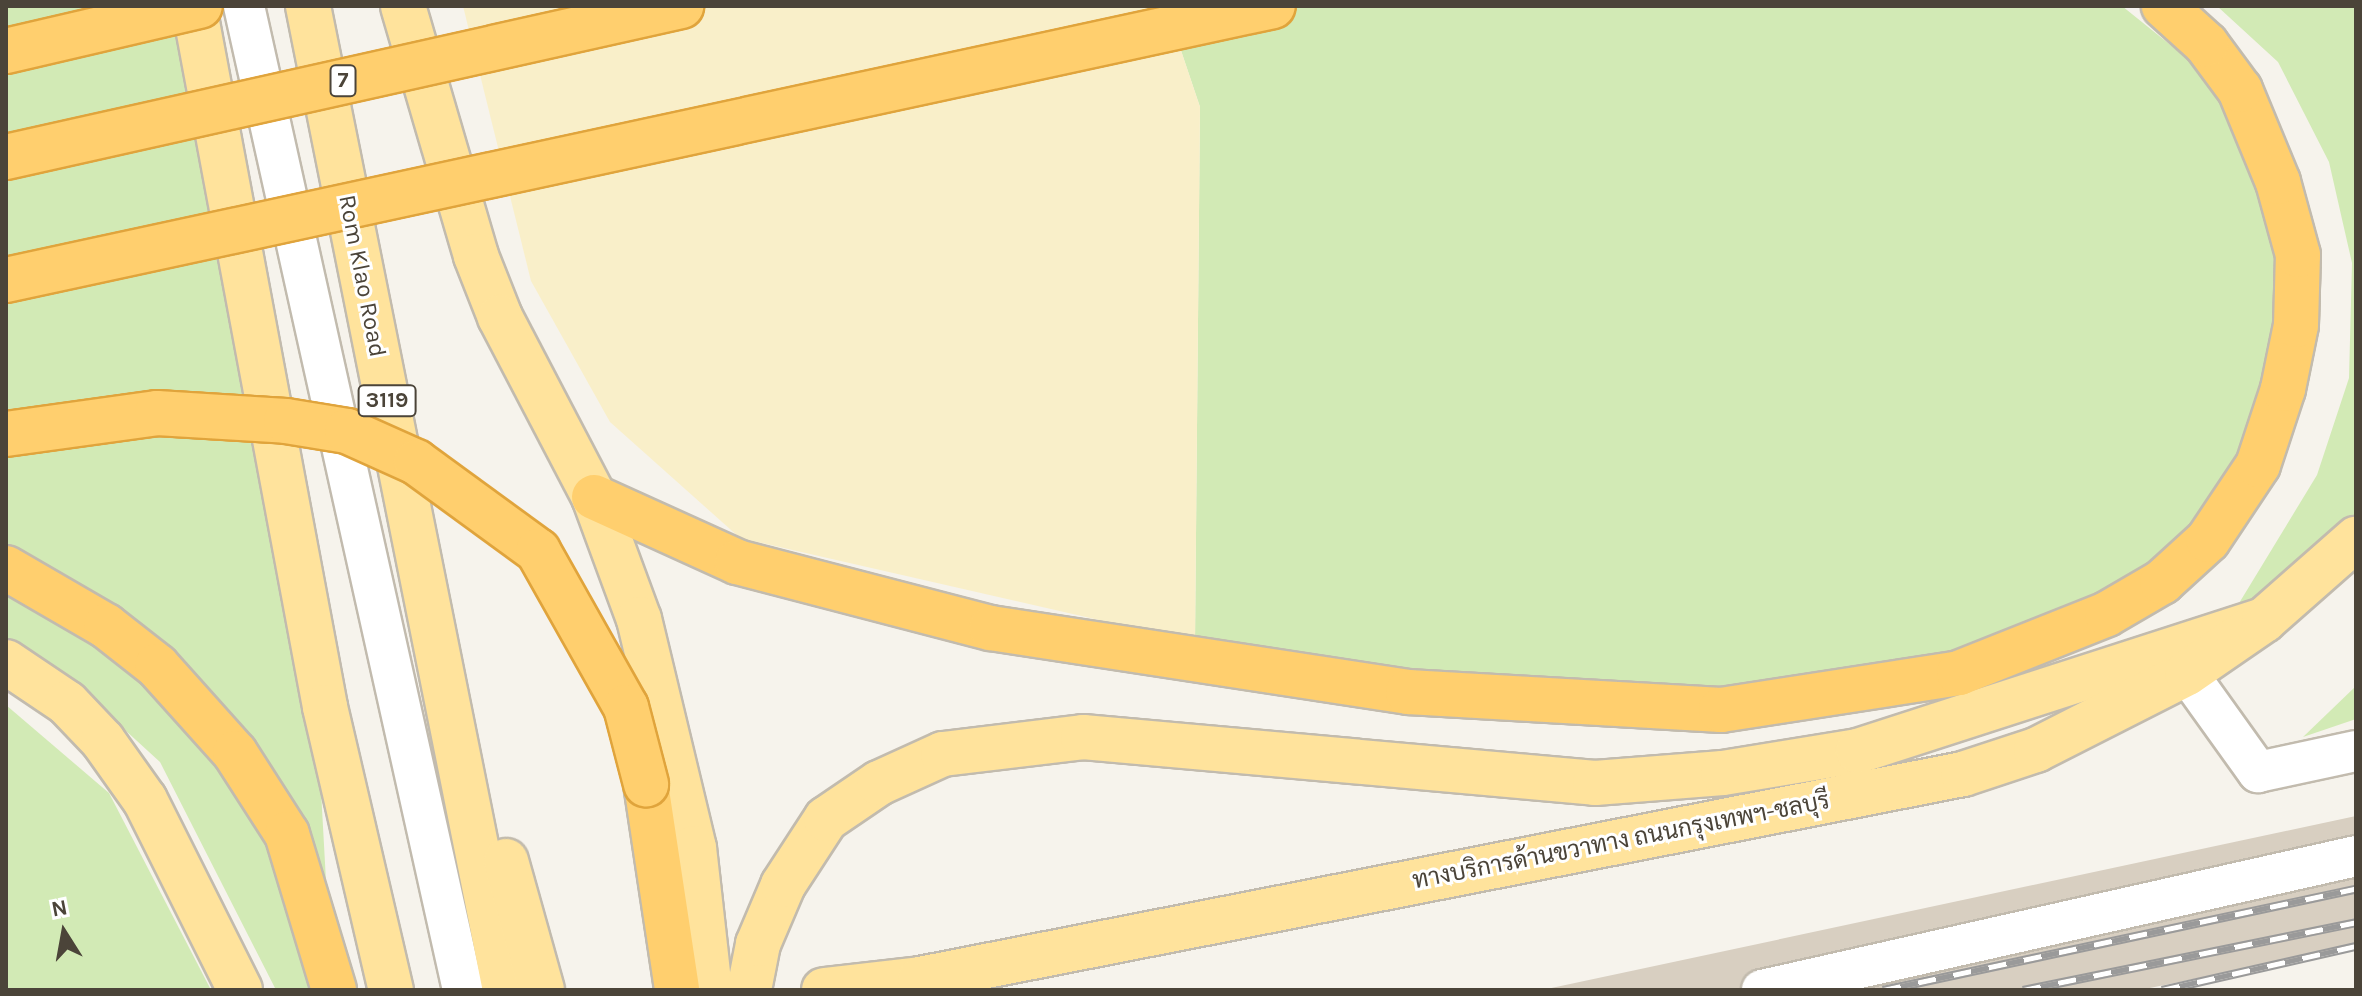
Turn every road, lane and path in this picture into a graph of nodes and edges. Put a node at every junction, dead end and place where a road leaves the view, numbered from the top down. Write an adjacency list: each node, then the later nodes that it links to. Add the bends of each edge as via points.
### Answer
1 (197, 6): 8 (highway, bridge); 18 (main road)
2 (244, 6): 27 (street)
3 (403, 6): 12 (main road, via 500,317)
4 (681, 6): 9 (highway, 7, bridge)
5 (1273, 6): 10 (highway, bridge)
6 (2164, 6): 12 (highway, via 2206,44 2240,90 2278,182 2298,255 2296,325 2283,389 2258,465 2208,540 2162,582 2093,620 1959,673 1852,695 1721,710 1408,692 991,628 737,562)
7 (310, 13): 20 (main road, Rom Klao Road / 3119, bridge)
8 (6, 51)
9 (6, 157)
10 (6, 280)
11 (6, 434): 30 (highway, bridge, via 157,413 347,431 416,462 538,551 626,707 646,784)
12 (594, 497): 31 (main road, via 639,619 677,759)
13 (2356, 539): 15 (main road, ทางบริการด้านขวาทาง ถนนกรุงเทพฯ-ชลบุรี)
14 (6, 568): 25 (highway, via 106,626 184,692 287,834)
15 (2264, 620): 17 (main road, ทางบริการด้านขวาทาง ถนนกรุงเทพฯ-ชลบุรี); 32 (main road, via 1858,751 1595,783 1420,772 1083,737 943,754 879,783 826,819 783,885 758,944)
16 (6, 662): 24 (main road, via 67,703 103,741 145,800)
17 (2187, 673): 19 (street, via 2258,772); 23 (main road, ทางบริการด้านขวาทาง ถนนกรุงเทพฯ-ชลบุรี, via 2063,738 1963,774)
18 (325, 707): 22 (main road); 26 (main road)
19 (2356, 751)
20 (463, 782): 28 (main road, Rom Klao Road / 3119); 29 (main road, Rom Klao Road, via 498,833)
21 (2356, 856): 34 (street)
22 (359, 971)
23 (910, 985): 33 (main road, ทางบริการด้านขวาทาง ถนนกรุงเทพฯ-ชลบุรี)
24 (240, 990)
25 (334, 990)
26 (391, 990)
27 (463, 990)
28 (505, 990)
29 (542, 990)
30 (677, 990)
31 (710, 990)
32 (749, 990)
33 (824, 990)
34 (1762, 990)

